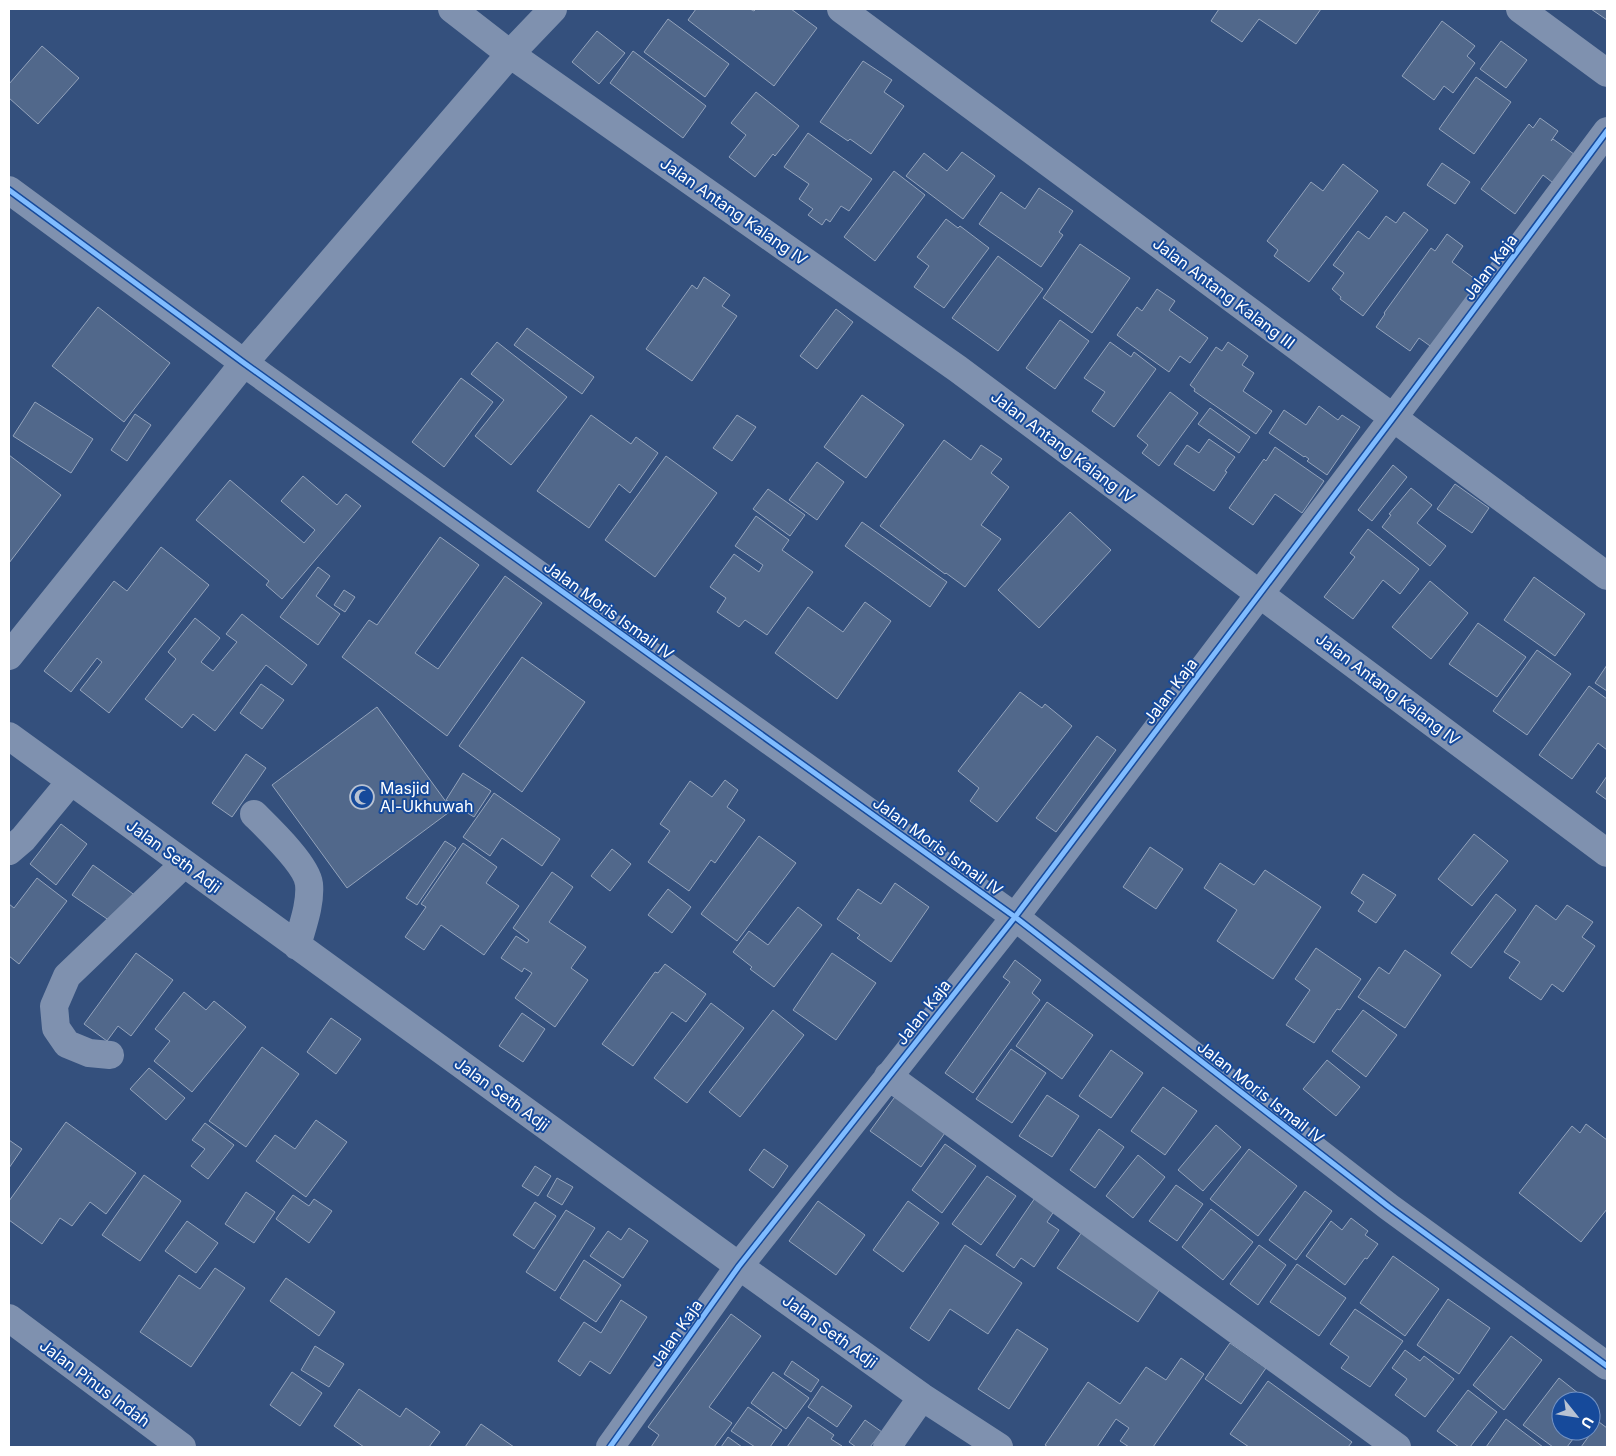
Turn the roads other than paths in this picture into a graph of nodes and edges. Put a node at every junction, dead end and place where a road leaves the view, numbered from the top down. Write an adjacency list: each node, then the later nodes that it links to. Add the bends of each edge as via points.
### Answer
1 (452, 9): 5 (street, Jalan Antang Kalang IV)
2 (553, 9): 5 (street)
3 (841, 9): 10 (street, Jalan Antang Kalang III)
4 (1520, 9): 6 (street)
5 (510, 54): 9 (street); 12 (street, Jalan Antang Kalang IV, via 958,369)
6 (1607, 73)
7 (1607, 130): 10 (street, Jalan Kaja)
8 (9, 190): 9 (street, Jalan Moris Ismail IV)
9 (244, 363): 13 (street); 20 (street, Jalan Moris Ismail IV)
10 (1393, 418): 11 (street, Jalan Antang Kalang III); 12 (street, Jalan Kaja)
11 (1607, 576)
12 (1260, 594): 18 (street, Jalan Antang Kalang IV); 20 (street, Jalan Kaja)
13 (9, 656)
14 (9, 736): 15 (street, Jalan Seth Adji)
15 (71, 781): 17 (street, via 32,829); 19 (street, Jalan Seth Adji)
16 (254, 814): 21 (street, via 289,850 309,882 309,897)
17 (9, 851)
18 (1607, 852)
19 (184, 864): 21 (street, Jalan Seth Adji); 22 (street, via 67,976 54,1006 56,1028 67,1044 89,1053)
20 (1014, 916): 23 (street, Jalan Kaja); 26 (street, Jalan Moris Ismail IV, via 1389,1207)
21 (297, 946): 24 (street, Jalan Seth Adji)
22 (110, 1055)
23 (888, 1076): 24 (street, Jalan Kaja); 32 (street)
24 (739, 1266): 27 (street, Jalan Seth Adji); 29 (street, Jalan Kaja)
25 (9, 1318): 28 (street, Jalan Pinus Indah)
26 (1607, 1366)
27 (922, 1397): 30 (street); 31 (street, Jalan Seth Adji)
28 (182, 1447)
29 (610, 1447)
30 (887, 1447)
31 (998, 1447)
32 (1397, 1447)

